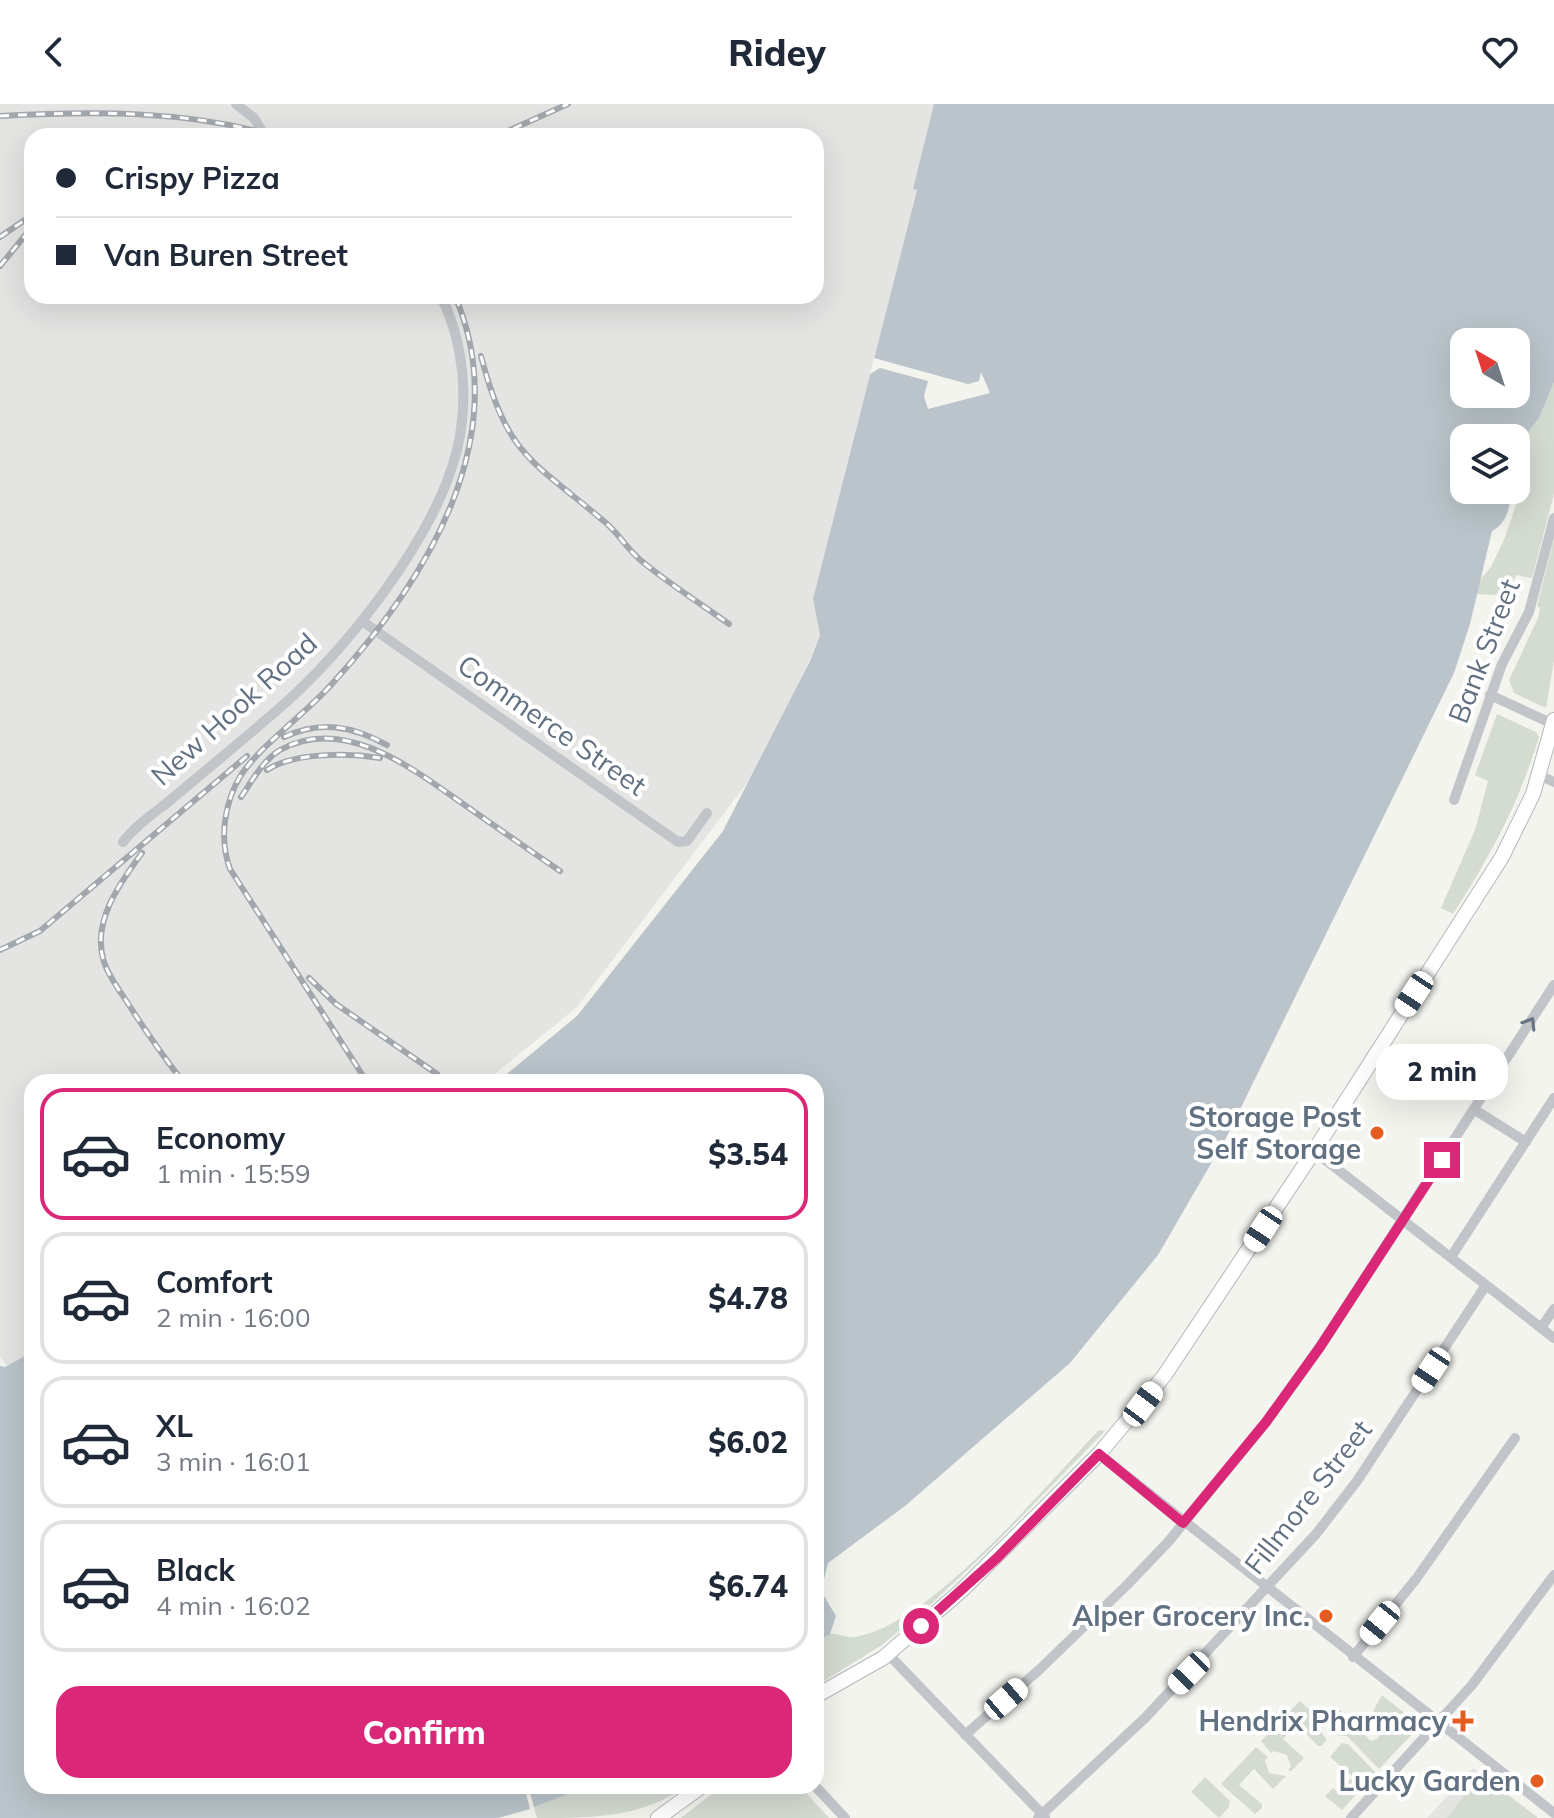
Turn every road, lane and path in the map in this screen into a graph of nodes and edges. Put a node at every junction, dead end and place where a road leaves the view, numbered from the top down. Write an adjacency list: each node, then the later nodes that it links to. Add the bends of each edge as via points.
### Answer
1 (236, 104): 2 (street)
2 (260, 128)
3 (444, 304): 5 (street, New Hook Road, via 462,370 456,451 433,511)
4 (1554, 518): 6 (street, Bank Street, via 1529,612)
5 (362, 621): 11 (street, Commerce Street, via 678,842 687,841); 12 (street, New Hook Road, via 279,709)
6 (1490, 695): 7 (street); 10 (street, Bank Street)
7 (1554, 722): 8 (main road)
8 (1539, 775): 9 (street); 17 (main road, via 1502,857)
9 (1554, 782)
10 (1454, 800)
11 (707, 813)
12 (123, 842)
13 (1554, 985): 15 (street, one-way to 13)
14 (1554, 1098): 16 (street)
15 (1475, 1110): 16 (street); 18 (street)
16 (1526, 1142): 19 (street)
17 (1314, 1151): 18 (street); 25 (main road, via 1169,1370)
18 (1403, 1220): 19 (street); 26 (street, via 1266,1422)
19 (1451, 1257): 20 (street)
20 (1486, 1285): 22 (street); 28 (street, Fillmore Street, via 1357,1481)
21 (1554, 1309): 22 (street)
22 (1541, 1328): 23 (street)
23 (1554, 1338)
24 (1515, 1438): 30 (street, via 1434,1555)
25 (1099, 1454): 26 (street); 29 (main road, via 987,1568)
26 (1183, 1523): 28 (street); 33 (street, via 1089,1623)
27 (1554, 1575): 32 (street)
28 (1267, 1590): 30 (street); 37 (street, Fillmore Street)
29 (888, 1654): 31 (main road); 33 (street)
30 (1353, 1657): 32 (street)
31 (824, 1691)
32 (1438, 1724): 36 (street); 40 (street)
33 (965, 1735): 37 (street)
34 (691, 1794): 38 (main road)
35 (822, 1794): 39 (street)
36 (1554, 1813)
37 (1042, 1817)
38 (658, 1818)
39 (845, 1818)
40 (1351, 1818)

